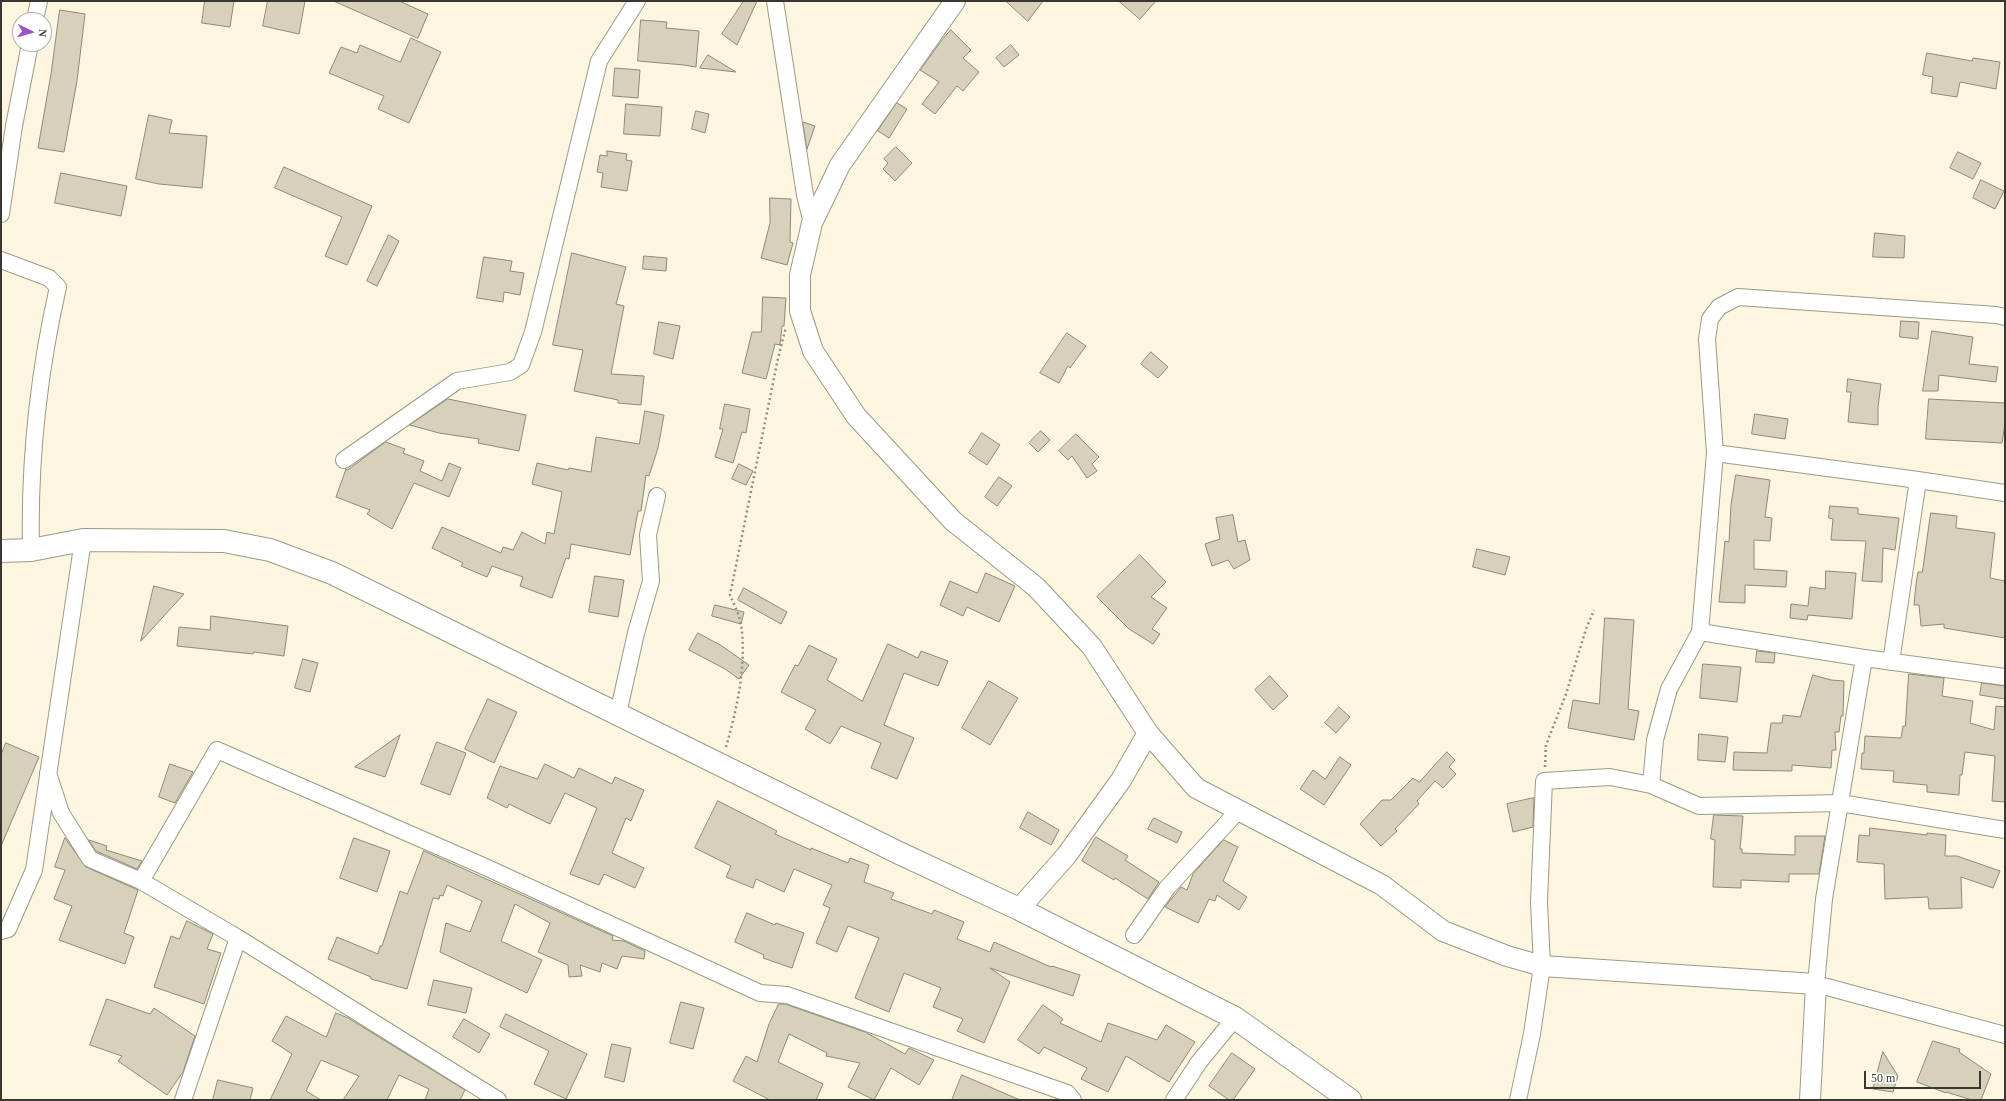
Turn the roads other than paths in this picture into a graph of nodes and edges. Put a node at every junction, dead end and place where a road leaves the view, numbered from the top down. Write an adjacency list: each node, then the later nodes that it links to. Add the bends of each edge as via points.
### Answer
1 (39, 1): 5 (street)
2 (637, 1): 12 (street, via 599,61 534,325 521,365 510,372 457,381)
3 (775, 1): 8 (street, via 805,195)
4 (955, 1): 8 (street, via 840,165)
5 (37, 12)
6 (28, 52): 7 (street)
7 (1, 214)
8 (812, 224): 24 (street, via 800,275 800,311 813,351 856,416 953,521 1036,587 1092,647)
9 (1, 260): 17 (street, via 49,278 58,287 48,334 36,433 30,515)
10 (2005, 317): 11 (street, via 1996,314 1738,297 1719,307 1710,320 1707,339)
11 (1715, 453): 13 (street); 19 (street)
12 (344, 460)
13 (1918, 480): 14 (street); 21 (street)
14 (2005, 493)
15 (657, 496): 23 (street, via 648,535 651,581 636,633)
16 (83, 540): 17 (main road); 23 (main road, via 224,541 270,550 332,573); 25 (street)
17 (31, 550): 18 (main road)
18 (1, 551)
19 (1700, 632): 20 (street); 26 (street, via 1669,689 1655,740)
20 (1864, 658): 21 (street); 27 (street)
21 (1891, 662): 22 (street)
22 (2005, 677)
23 (618, 714): 31 (main road, via 899,853)
24 (1148, 733): 28 (street, via 1196,788); 31 (street, via 1121,780 1066,856)
25 (48, 773): 30 (street, via 61,813 90,859); 32 (street, via 34,870 8,929)
26 (1651, 785): 27 (street, via 1699,806); 35 (street, via 1610,777 1544,782 1539,902)
27 (1840, 802): 29 (street); 36 (street, via 1824,899)
28 (1238, 810): 33 (street, via 1167,888); 35 (street, via 1382,885 1443,932)
29 (2005, 830)
30 (141, 880): 34 (street); 39 (street, via 217,750 480,865 760,993 787,995)
31 (1019, 909): 37 (main road)
32 (1, 931)
33 (1134, 935)
34 (238, 938): 40 (street); 41 (street)
35 (1542, 966): 36 (street); 44 (street, via 1532,1034)
36 (1816, 984): 38 (street); 45 (street)
37 (1235, 1018): 42 (street, via 1199,1062); 43 (main road)
38 (2005, 1035)
39 (1067, 1098)
40 (183, 1100)
41 (498, 1100)
42 (1174, 1100)
43 (1350, 1100)
44 (1518, 1100)
45 (1810, 1100)

